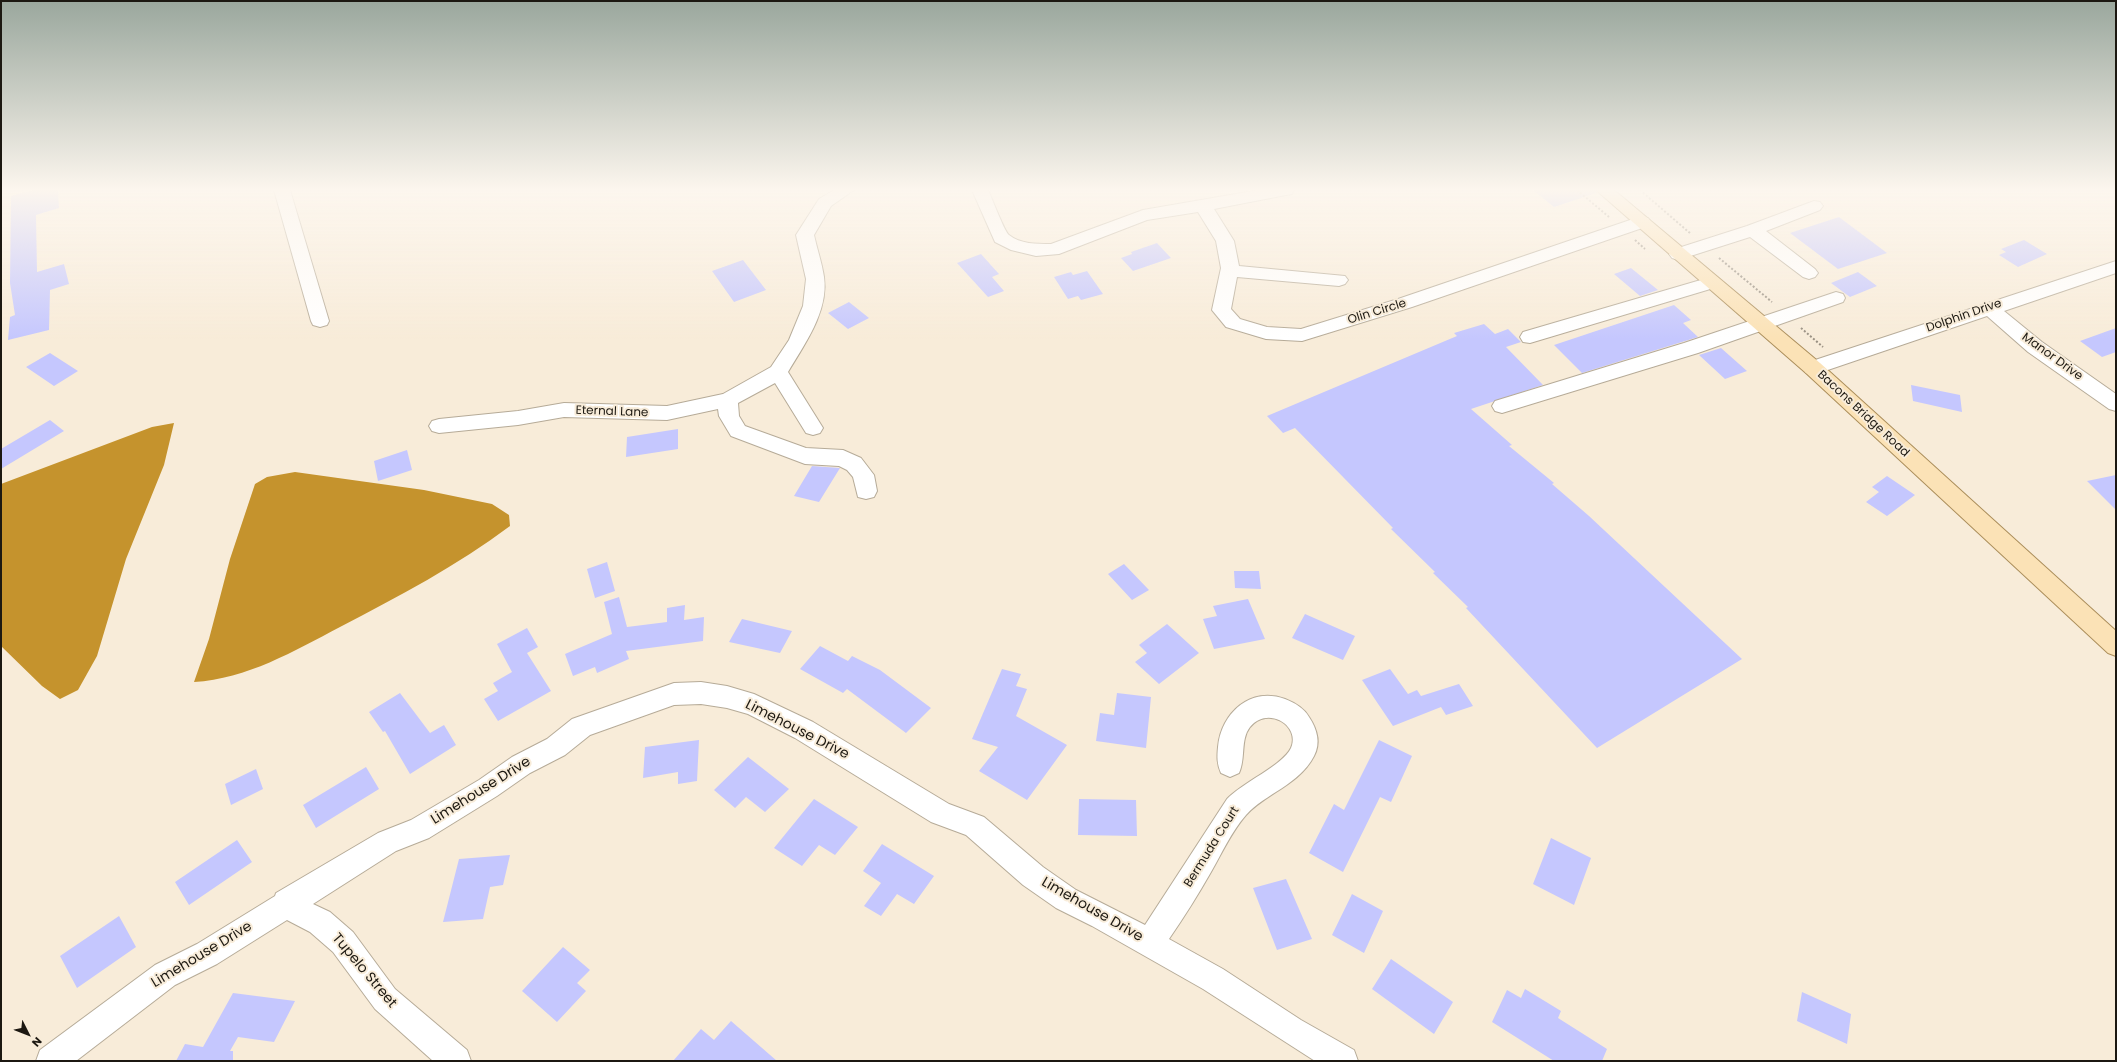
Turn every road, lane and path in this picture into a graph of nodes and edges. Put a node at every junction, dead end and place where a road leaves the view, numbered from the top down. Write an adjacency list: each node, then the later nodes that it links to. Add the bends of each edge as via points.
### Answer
1 (296, 240): 21 (street)
2 (806, 240): 26 (street, via 815,279 812,306 794,349)
3 (1004, 240): 4 (street, via 1017,246 1036,250 1053,250)
4 (1080, 240)
5 (1224, 240): 14 (street, Olin Circle)
6 (1591, 240): 14 (street, Olin Circle, via 1302,336 1266,333 1233,323 1221,310)
7 (1662, 240): 12 (main road, Bacons Bridge Road)
8 (1698, 240): 11 (path)
9 (1722, 240): 11 (street)
10 (1765, 240): 15 (street)
11 (1704, 245): 12 (street); 20 (path)
12 (1678, 254): 17 (main road, Bacons Bridge Road)
13 (2116, 267): 19 (street, Dolphin Drive)
14 (1230, 271): 16 (street)
15 (1809, 274)
16 (1339, 280)
17 (1711, 282): 22 (main road, Bacons Bridge Road); 23 (street)
18 (1836, 298): 20 (street)
19 (1989, 308): 24 (street, Dolphin Drive); 28 (street, Manor Drive, via 2035,347)
20 (1787, 315): 22 (street); 24 (path)
21 (320, 321)
22 (1761, 324): 25 (main road, Bacons Bridge Road); 31 (street)
23 (1530, 338)
24 (1837, 360): 25 (street, Dolphin Drive)
25 (1813, 368): 35 (main road, Bacons Bridge Road)
26 (778, 372): 29 (street, Eternal Lane); 33 (street)
27 (2116, 385): 28 (street)
28 (2094, 387): 30 (street, Manor Drive)
29 (728, 400): 32 (street, Eternal Lane, via 667,413 564,410 518,418); 34 (street, via 729,416 738,431 805,456 843,458 854,464 863,475)
30 (2116, 404)
31 (1502, 406)
32 (439, 426)
33 (813, 428)
34 (866, 491)
35 (2116, 646)
36 (1230, 765): 38 (street, Bermuda Court, via 1235,727 1251,710 1263,705 1290,712 1305,733 1306,747 1299,758 1279,776 1243,800 1232,812 1185,891)
37 (286, 903): 38 (street, Limehouse Drive, via 387,842 420,829 521,765 556,747 581,728 674,694 701,693 754,705 854,759 940,812 975,826 1033,876 1066,899); 39 (street, Limehouse Drive, via 206,954 165,975); 40 (street, Tupelo Street, via 320,922 343,942 385,999)
38 (1150, 943): 41 (street, Limehouse Drive, via 1213,979)
39 (51, 1061)
40 (456, 1061)
41 (1343, 1061)

